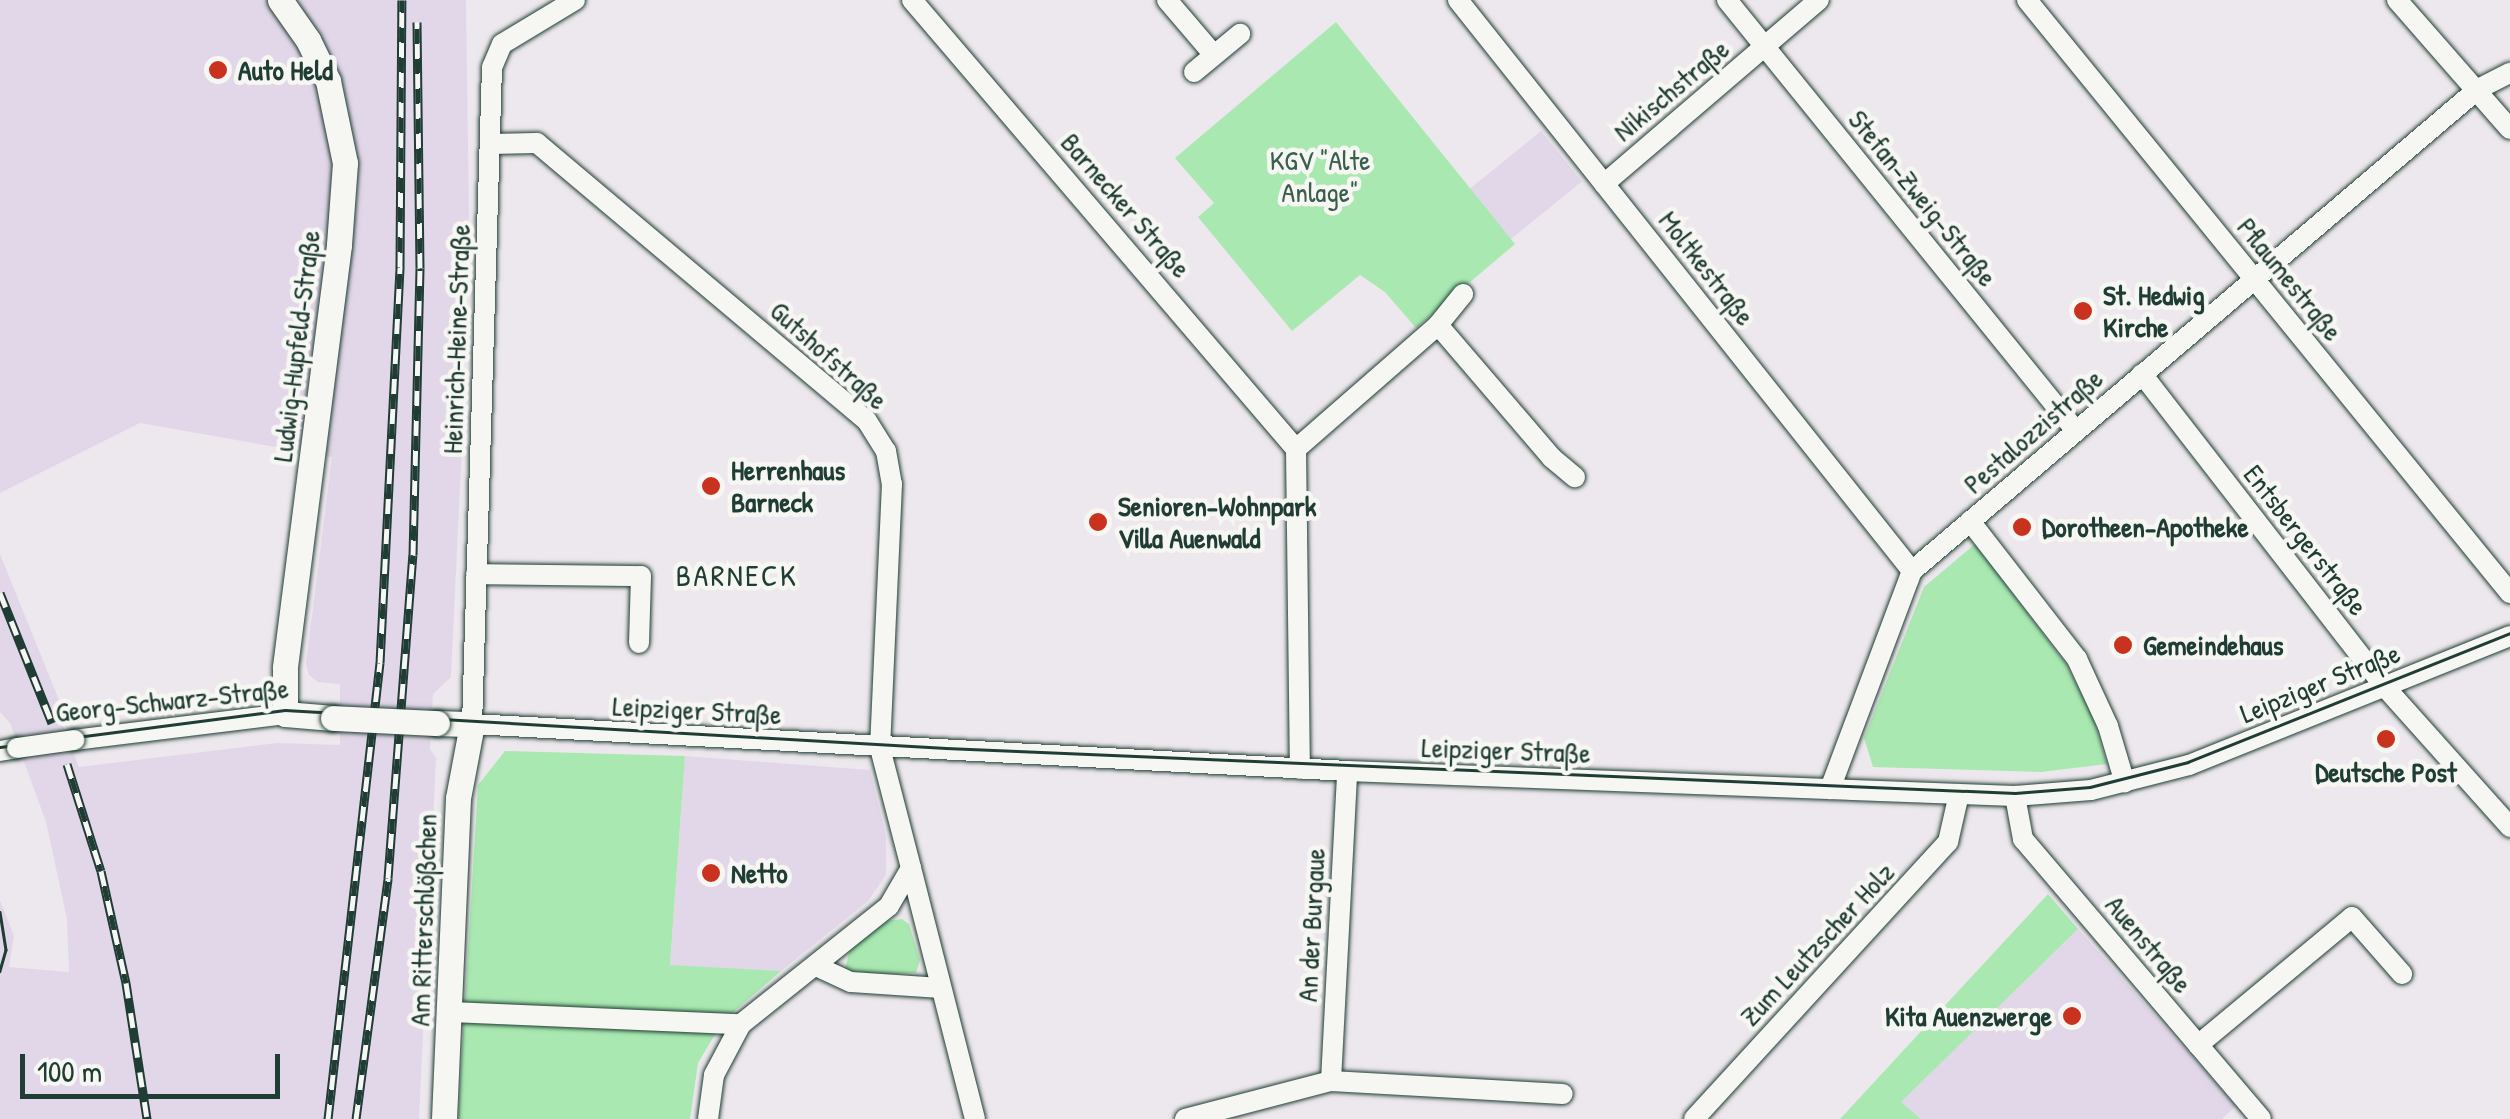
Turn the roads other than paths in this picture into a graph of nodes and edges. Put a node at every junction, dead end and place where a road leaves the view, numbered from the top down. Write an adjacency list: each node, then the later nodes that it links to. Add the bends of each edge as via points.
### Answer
1 (280, 0): 33 (main road, Ludwig-Hupfeld-Straße, via 328,81 345,163)
2 (575, 0): 17 (street, Heinrich-Heine-Straße, via 502,44 492,67)
3 (912, 0): 24 (street, Barnecker Straße)
4 (1167, 0): 12 (street)
5 (1458, 0): 18 (street, Moltkestraße)
6 (1727, 0): 11 (street, Stefan-Zweig-Straße)
7 (1819, 0): 11 (street, Nikischstraße)
8 (2028, 0): 19 (street, Pflaumestraße)
9 (2398, 0): 15 (street)
10 (1240, 34): 12 (street)
11 (1765, 46): 18 (street, Nikischstraße); 23 (street, Stefan-Zweig-Straße)
12 (1214, 55): 13 (street)
13 (1194, 72)
14 (2510, 73): 15 (street, Pestalozzistraße)
15 (2478, 89): 16 (street); 19 (street, Pestalozzistraße)
16 (2510, 129)
17 (490, 144): 28 (street, Heinrich-Heine-Straße); 35 (street, Gutshofstraße, via 537,143 868,422 886,450 892,484)
18 (1604, 184): 27 (street, Moltkestraße)
19 (2254, 278): 22 (street, Pestalozzistraße); 29 (street, Pflaumestraße)
20 (1463, 294): 21 (street)
21 (1438, 325): 24 (street); 25 (street)
22 (2142, 374): 23 (street, Pestalozzistraße); 32 (street, Entsbergerstraße)
23 (2076, 431): 26 (street, Pestalozzistraße)
24 (1296, 449): 37 (street)
25 (1575, 476)
26 (1970, 521): 27 (street, Pestalozzistraße); 39 (street, via 2077,659)
27 (1912, 571): 40 (street, Pestalozzistraße)
28 (476, 574): 31 (street, via 641,576); 34 (street, Heinrich-Heine-Straße)
29 (2510, 593)
30 (2510, 636): 32 (street, Leipziger Straße)
31 (639, 643)
32 (2384, 687): 39 (street, Leipziger Straße, via 2189,766); 43 (street, Entsbergerstraße)
33 (285, 714): 34 (main road, Georg-Schwarz-Straße, bridge); 36 (street, Georg-Schwarz-Straße, bridge)
34 (472, 724): 35 (street, Leipziger Straße); 48 (main road, Am Ritterschlößchen, via 458,798)
35 (880, 748): 37 (street, Leipziger Straße); 44 (street, Gutshofstraße)
36 (8, 749)
37 (1300, 768): 38 (street, Leipziger Straße)
38 (1347, 771): 40 (street, Leipziger Straße); 51 (street, An der Burgaue)
39 (2125, 783): 42 (street, Leipziger Straße)
40 (1830, 789): 41 (street, Leipziger Straße)
41 (1959, 794): 42 (street, Leipziger Straße); 58 (street, Zum Leutzscher Holz, via 1948,842)
42 (2015, 796): 50 (street, Auenstraße, via 2023,839)
43 (2510, 827)
44 (911, 868): 45 (street, via 889,906); 47 (street, Gutshofstraße)
45 (816, 966): 47 (street, via 851,982); 49 (street)
46 (2402, 974): 50 (street, via 2352,917)
47 (941, 988): 56 (street, Gutshofstraße)
48 (449, 1012): 49 (street); 54 (main road, Am Ritterschlößchen)
49 (740, 1024): 55 (street, via 714,1075)
50 (2198, 1045): 59 (street, Auenstraße)
51 (1331, 1082): 52 (street); 53 (street)
52 (1563, 1094)
53 (1260, 1110): 57 (street)
54 (444, 1119)
55 (708, 1119)
56 (975, 1119)
57 (1185, 1119)
58 (1694, 1119)
59 (2261, 1119)

